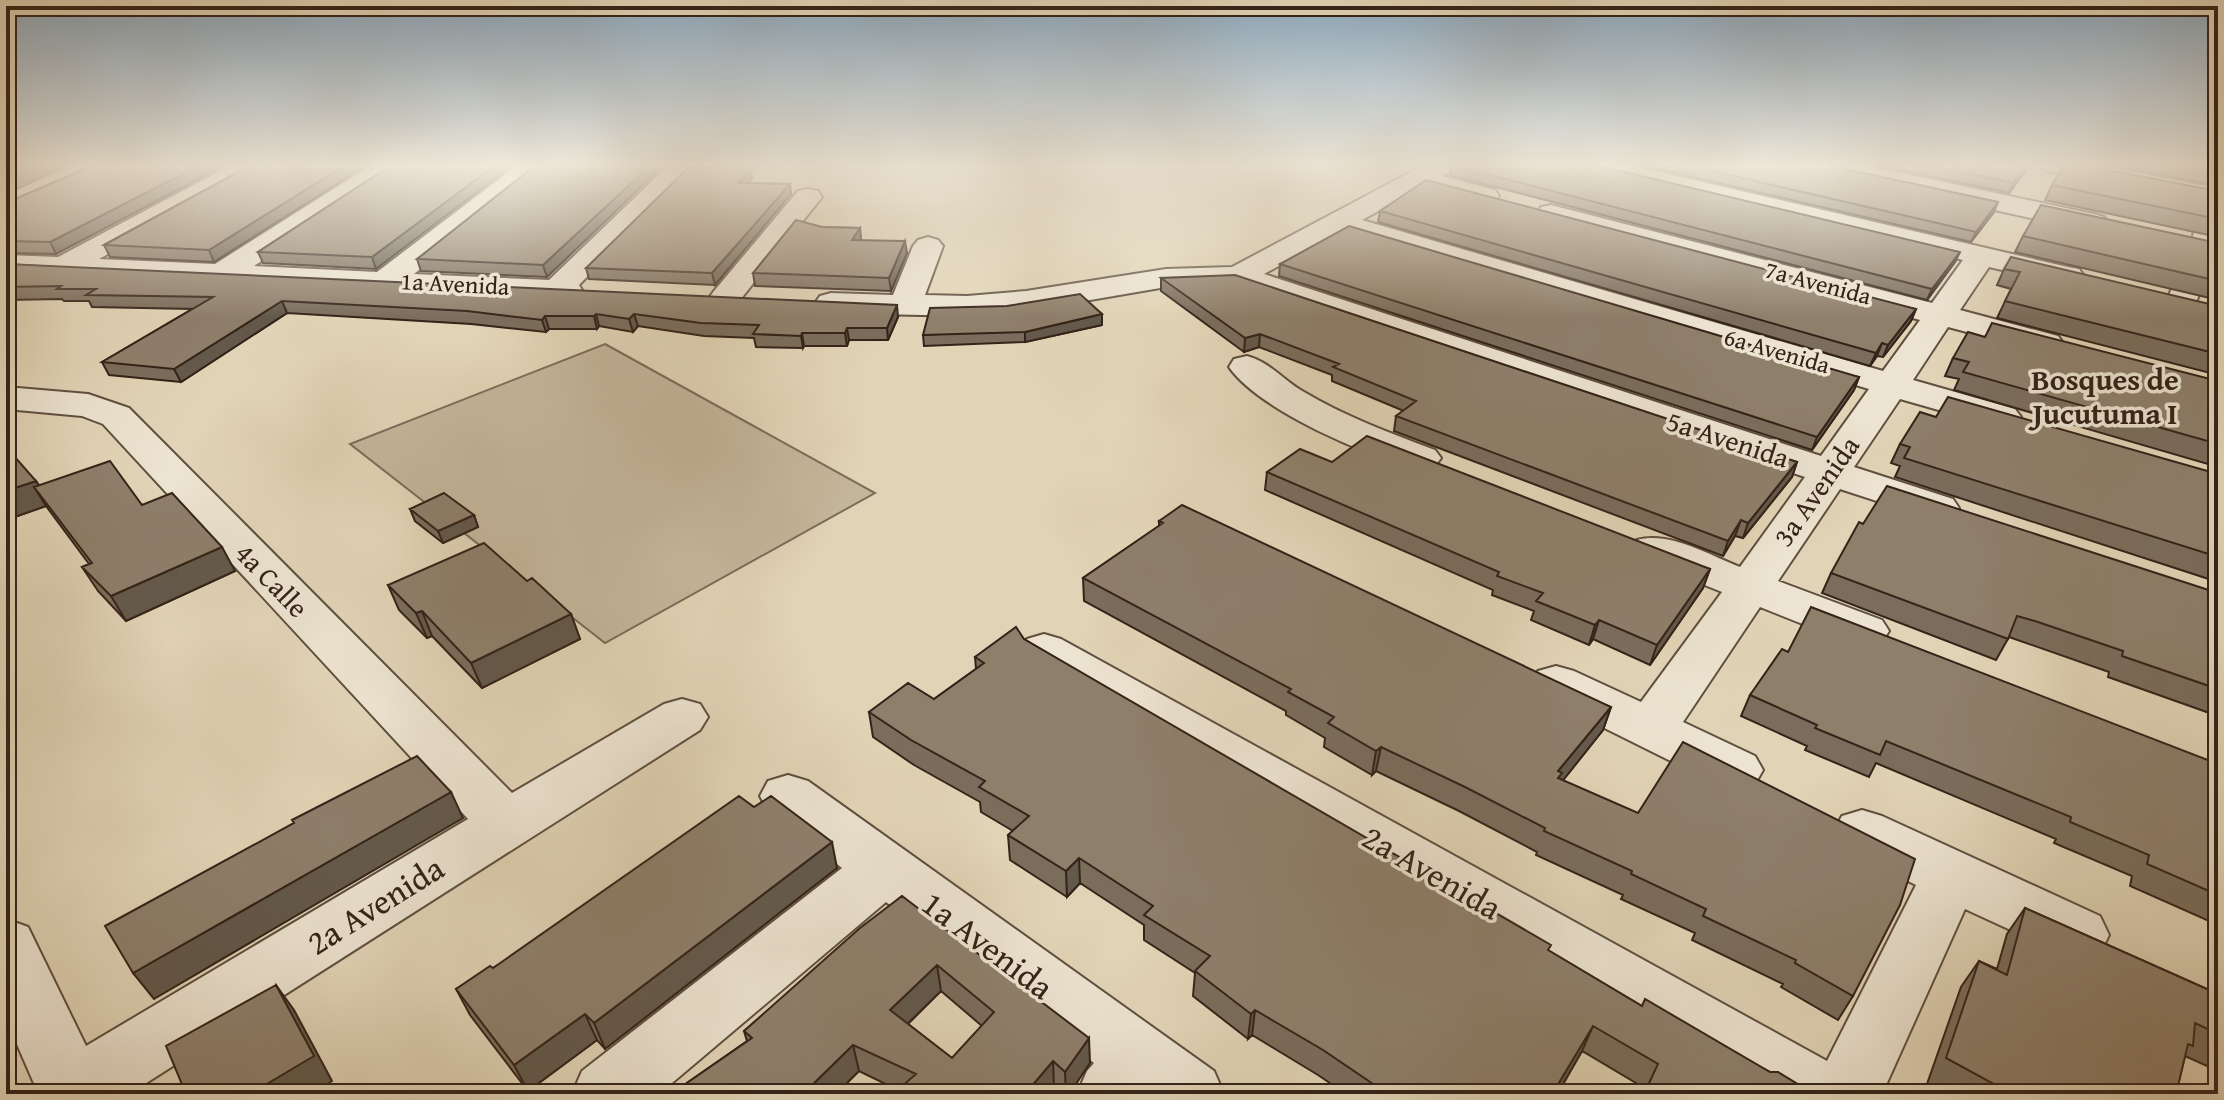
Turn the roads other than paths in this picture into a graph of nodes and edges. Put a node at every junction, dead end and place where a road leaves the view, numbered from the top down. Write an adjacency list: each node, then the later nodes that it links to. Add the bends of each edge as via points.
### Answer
1 (157, 215): 18 (street)
2 (312, 215): 19 (street)
3 (469, 215): 21 (street)
4 (632, 215): 23 (street)
5 (790, 215): 26 (street, via 710,297)
6 (1348, 215): 11 (street)
7 (1561, 215): 27 (street, 7a Avenida)
8 (1812, 215): 16 (street)
9 (2059, 215): 12 (street)
10 (2215, 215): 15 (street)
11 (1336, 222): 20 (street); 30 (street, 6a Avenida)
12 (2113, 227)
13 (2174, 240): 15 (street)
14 (928, 246): 26 (street)
15 (2211, 248): 25 (street, via 2194,307)
16 (1982, 255): 22 (street); 27 (street, 3a Avenida)
17 (6, 264): 18 (street, 1a Avenida)
18 (64, 266): 19 (street, 1a Avenida)
19 (221, 274): 21 (street, 1a Avenida)
20 (1238, 276): 26 (street, via 1166,278 1026,301); 33 (street, 5a Avenida)
21 (385, 281): 23 (street, 1a Avenida)
22 (2089, 281)
23 (556, 290): 24 (street, 1a Avenida)
24 (602, 292)
25 (2151, 296)
26 (905, 305)
27 (1940, 314): 28 (street, 7a Avenida); 30 (street, 3a Avenida)
28 (2079, 351)
29 (1247, 367): 34 (street, via 1289,399 1341,427)
30 (1891, 384): 32 (street, 6a Avenida); 33 (street, 3a Avenida)
31 (6, 398): 44 (street, 4a Calle, via 88,405 116,416)
32 (2040, 429)
33 (1829, 472): 35 (street, 5a Avenida); 37 (street, 3a Avenida)
34 (1458, 473)
35 (1979, 522)
36 (1619, 535): 37 (street)
37 (1750, 586): 38 (street); 42 (street, 3a Avenida)
38 (1896, 644)
39 (1044, 650): 52 (street, 2a Avenida)
40 (1509, 661): 42 (street)
41 (682, 717): 44 (street, 2a Avenida)
42 (1651, 728): 46 (street)
43 (788, 796): 45 (street, 1a Avenida)
44 (507, 824): 50 (street, 2a Avenida)
45 (885, 868): 49 (street, 1a Avenida); 51 (street)
46 (1950, 877): 48 (street); 53 (street)
47 (6, 946): 50 (street)
48 (2119, 954)
49 (1148, 1083)
50 (71, 1093)
51 (607, 1094)
52 (1821, 1094)
53 (1847, 1094)

